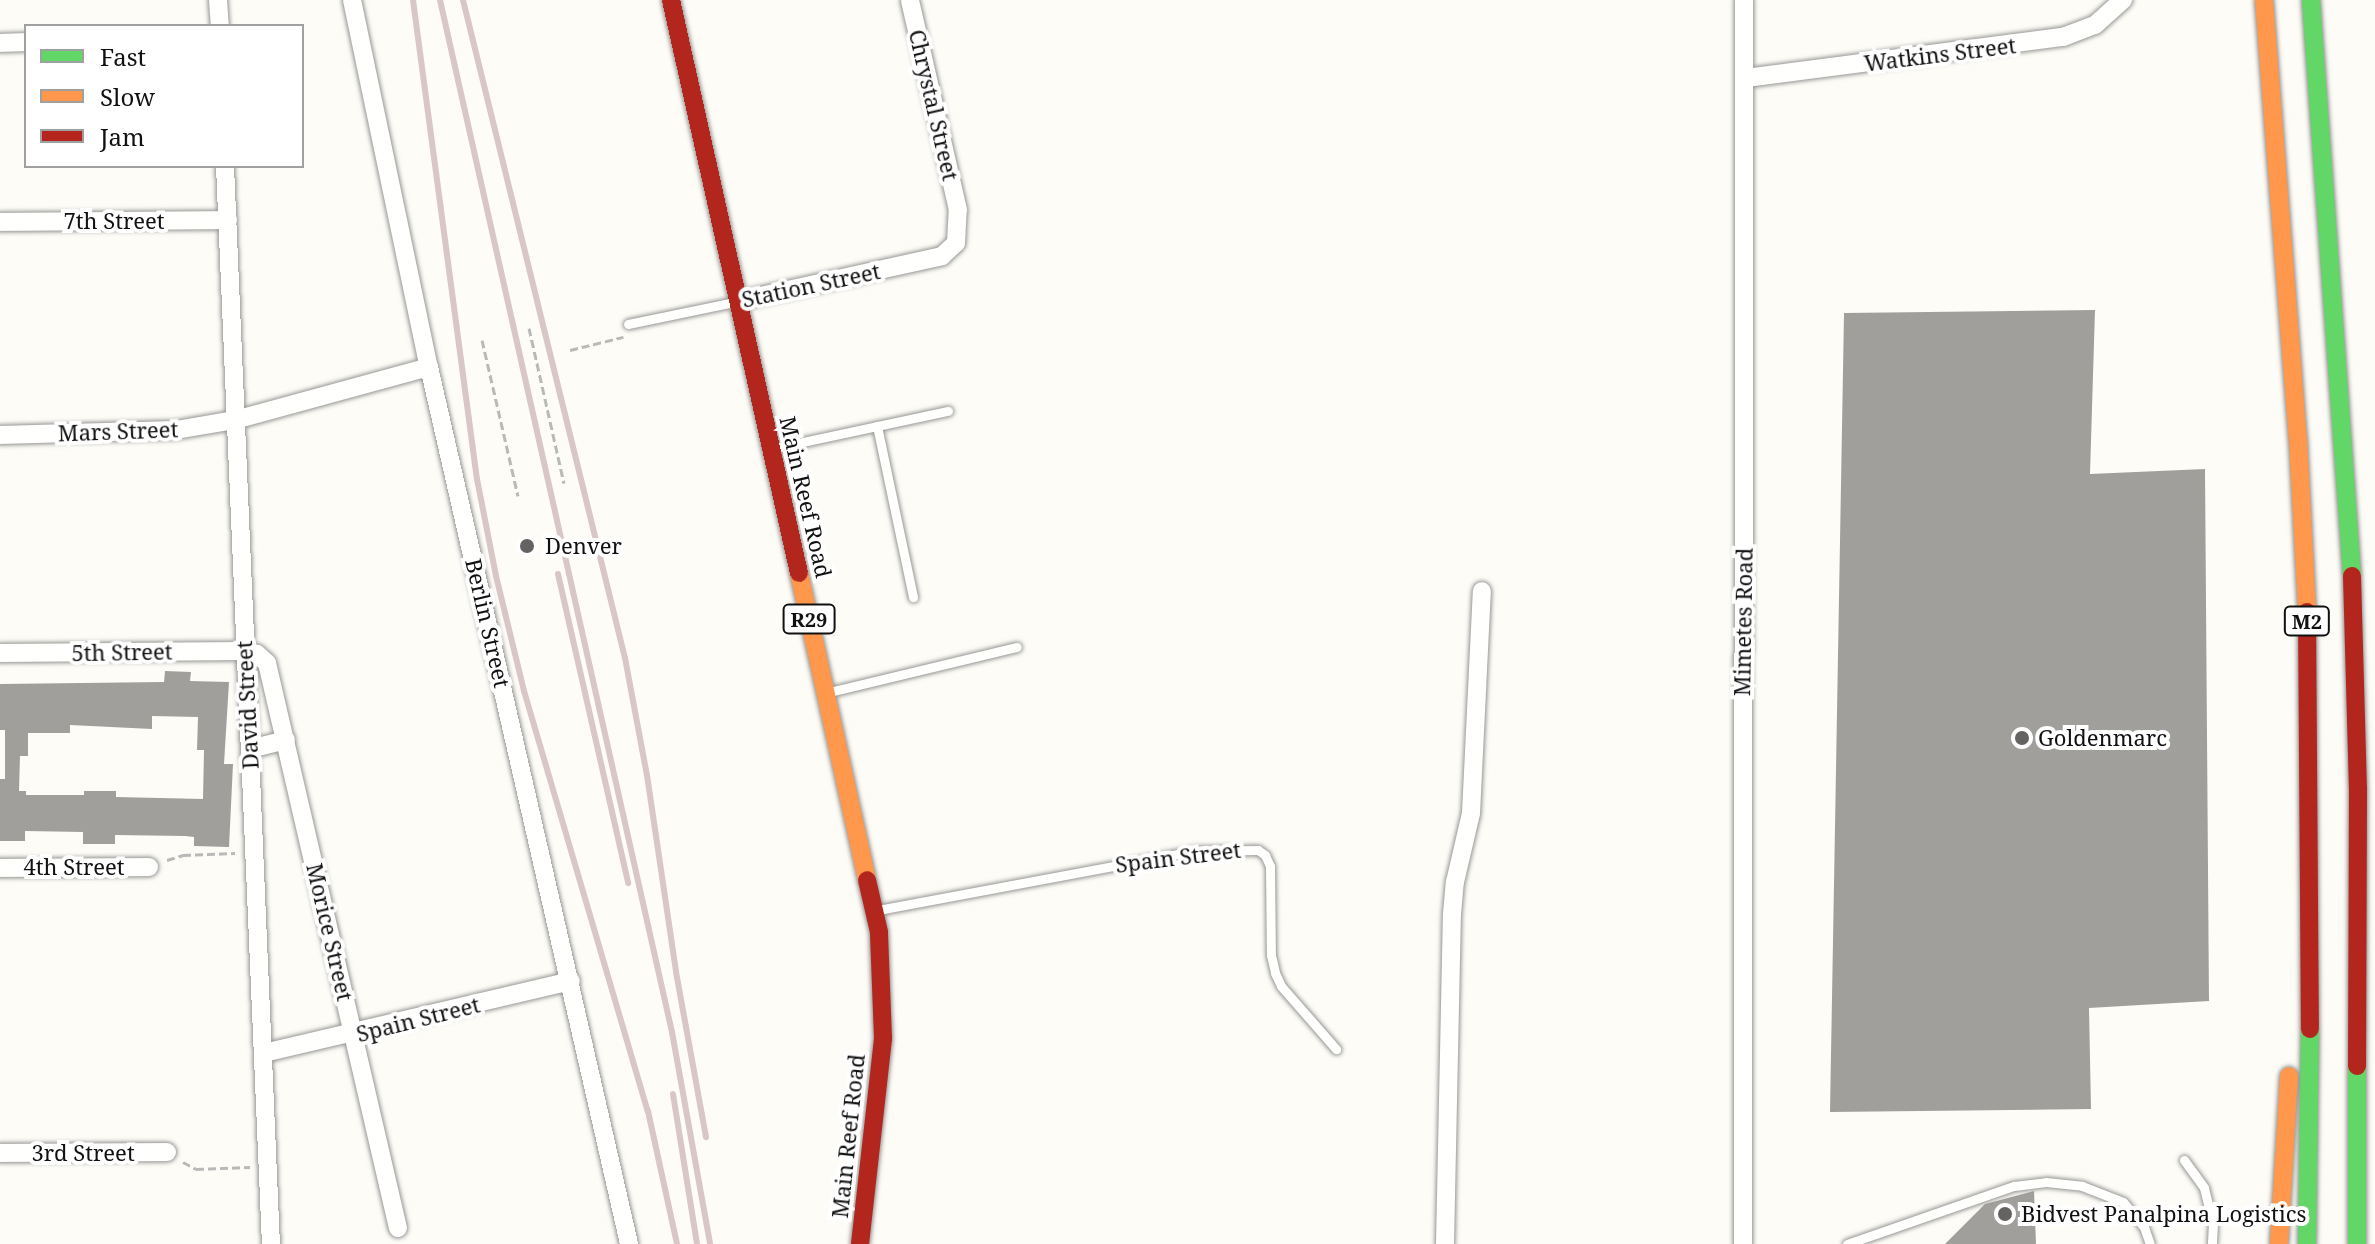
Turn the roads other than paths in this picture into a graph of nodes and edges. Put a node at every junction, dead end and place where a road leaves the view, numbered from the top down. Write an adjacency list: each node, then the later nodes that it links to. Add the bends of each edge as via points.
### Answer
1 (218, 0): 9 (street)
2 (352, 0): 19 (street, Berlin Street)
3 (671, 0): 17 (main road, Main Reef Road / R29)
4 (910, 0): 14 (street, Chrystal Street)
5 (1744, 0): 12 (street, Mimetes Road)
6 (2123, 0): 12 (street, Watkins Street, via 2095,25 2063,37)
7 (2264, 0): 33 (main road, M2, via 2298,439)
8 (2311, 0): 55 (main road, M2, via 2351,541 2358,789)
9 (220, 24)
10 (24, 42): 11 (street)
11 (0, 43)
12 (1746, 78): 49 (street, Mimetes Road)
13 (225, 168): 15 (street, David Street)
14 (958, 210): 17 (street, Station Street, via 956,243 942,256)
15 (228, 220): 16 (street, 7th Street); 21 (street, David Street)
16 (0, 222)
17 (738, 301): 18 (lane, Station Street); 24 (main road, Main Reef Road / R29)
18 (628, 324)
19 (429, 367): 21 (street); 37 (street, Berlin Street)
20 (948, 411): 22 (lane)
21 (235, 420): 23 (street, Mars Street, via 176,430); 28 (street, David Street)
22 (877, 426): 24 (lane); 26 (lane)
23 (0, 435)
24 (771, 449): 30 (main road, Main Reef Road / R29)
25 (1482, 591): 48 (street, via 1471,813 1452,914)
26 (913, 597)
27 (1017, 647): 30 (lane)
28 (243, 651): 29 (street, 5th Street); 31 (street, Morice Street, via 257,654 269,667); 32 (street, David Street)
29 (0, 653)
30 (826, 692): 36 (main road, Main Reef Road / R29)
31 (286, 740): 32 (street); 38 (street, Morice Street)
32 (250, 749): 40 (street, David Street)
33 (2310, 804): 53 (main road); 54 (main road, M2)
34 (149, 867): 35 (street, 4th Street)
35 (0, 868)
36 (875, 911): 39 (lane, Spain Street, via 1177,853 1258,850 1270,866 1275,973); 47 (main road, Main Reef Road / R29, via 883,1038)
37 (571, 981): 38 (street, Spain Street); 46 (street, Berlin Street)
38 (354, 1034): 40 (street, Spain Street); 44 (street, Morice Street)
39 (1336, 1049)
40 (264, 1053): 45 (street, David Street)
41 (167, 1152): 42 (street, 3rd Street)
42 (0, 1153)
43 (2184, 1160): 52 (lane, via 2204,1188)
44 (398, 1228)
45 (271, 1244)
46 (629, 1244)
47 (860, 1244)
48 (1445, 1244)
49 (1743, 1244)
50 (1847, 1244): 51 (lane, via 2014,1186 2046,1182 2082,1186 2123,1202 2144,1227)
51 (2150, 1244)
52 (2212, 1244)
53 (2279, 1244)
54 (2307, 1244)
55 (2357, 1244)

